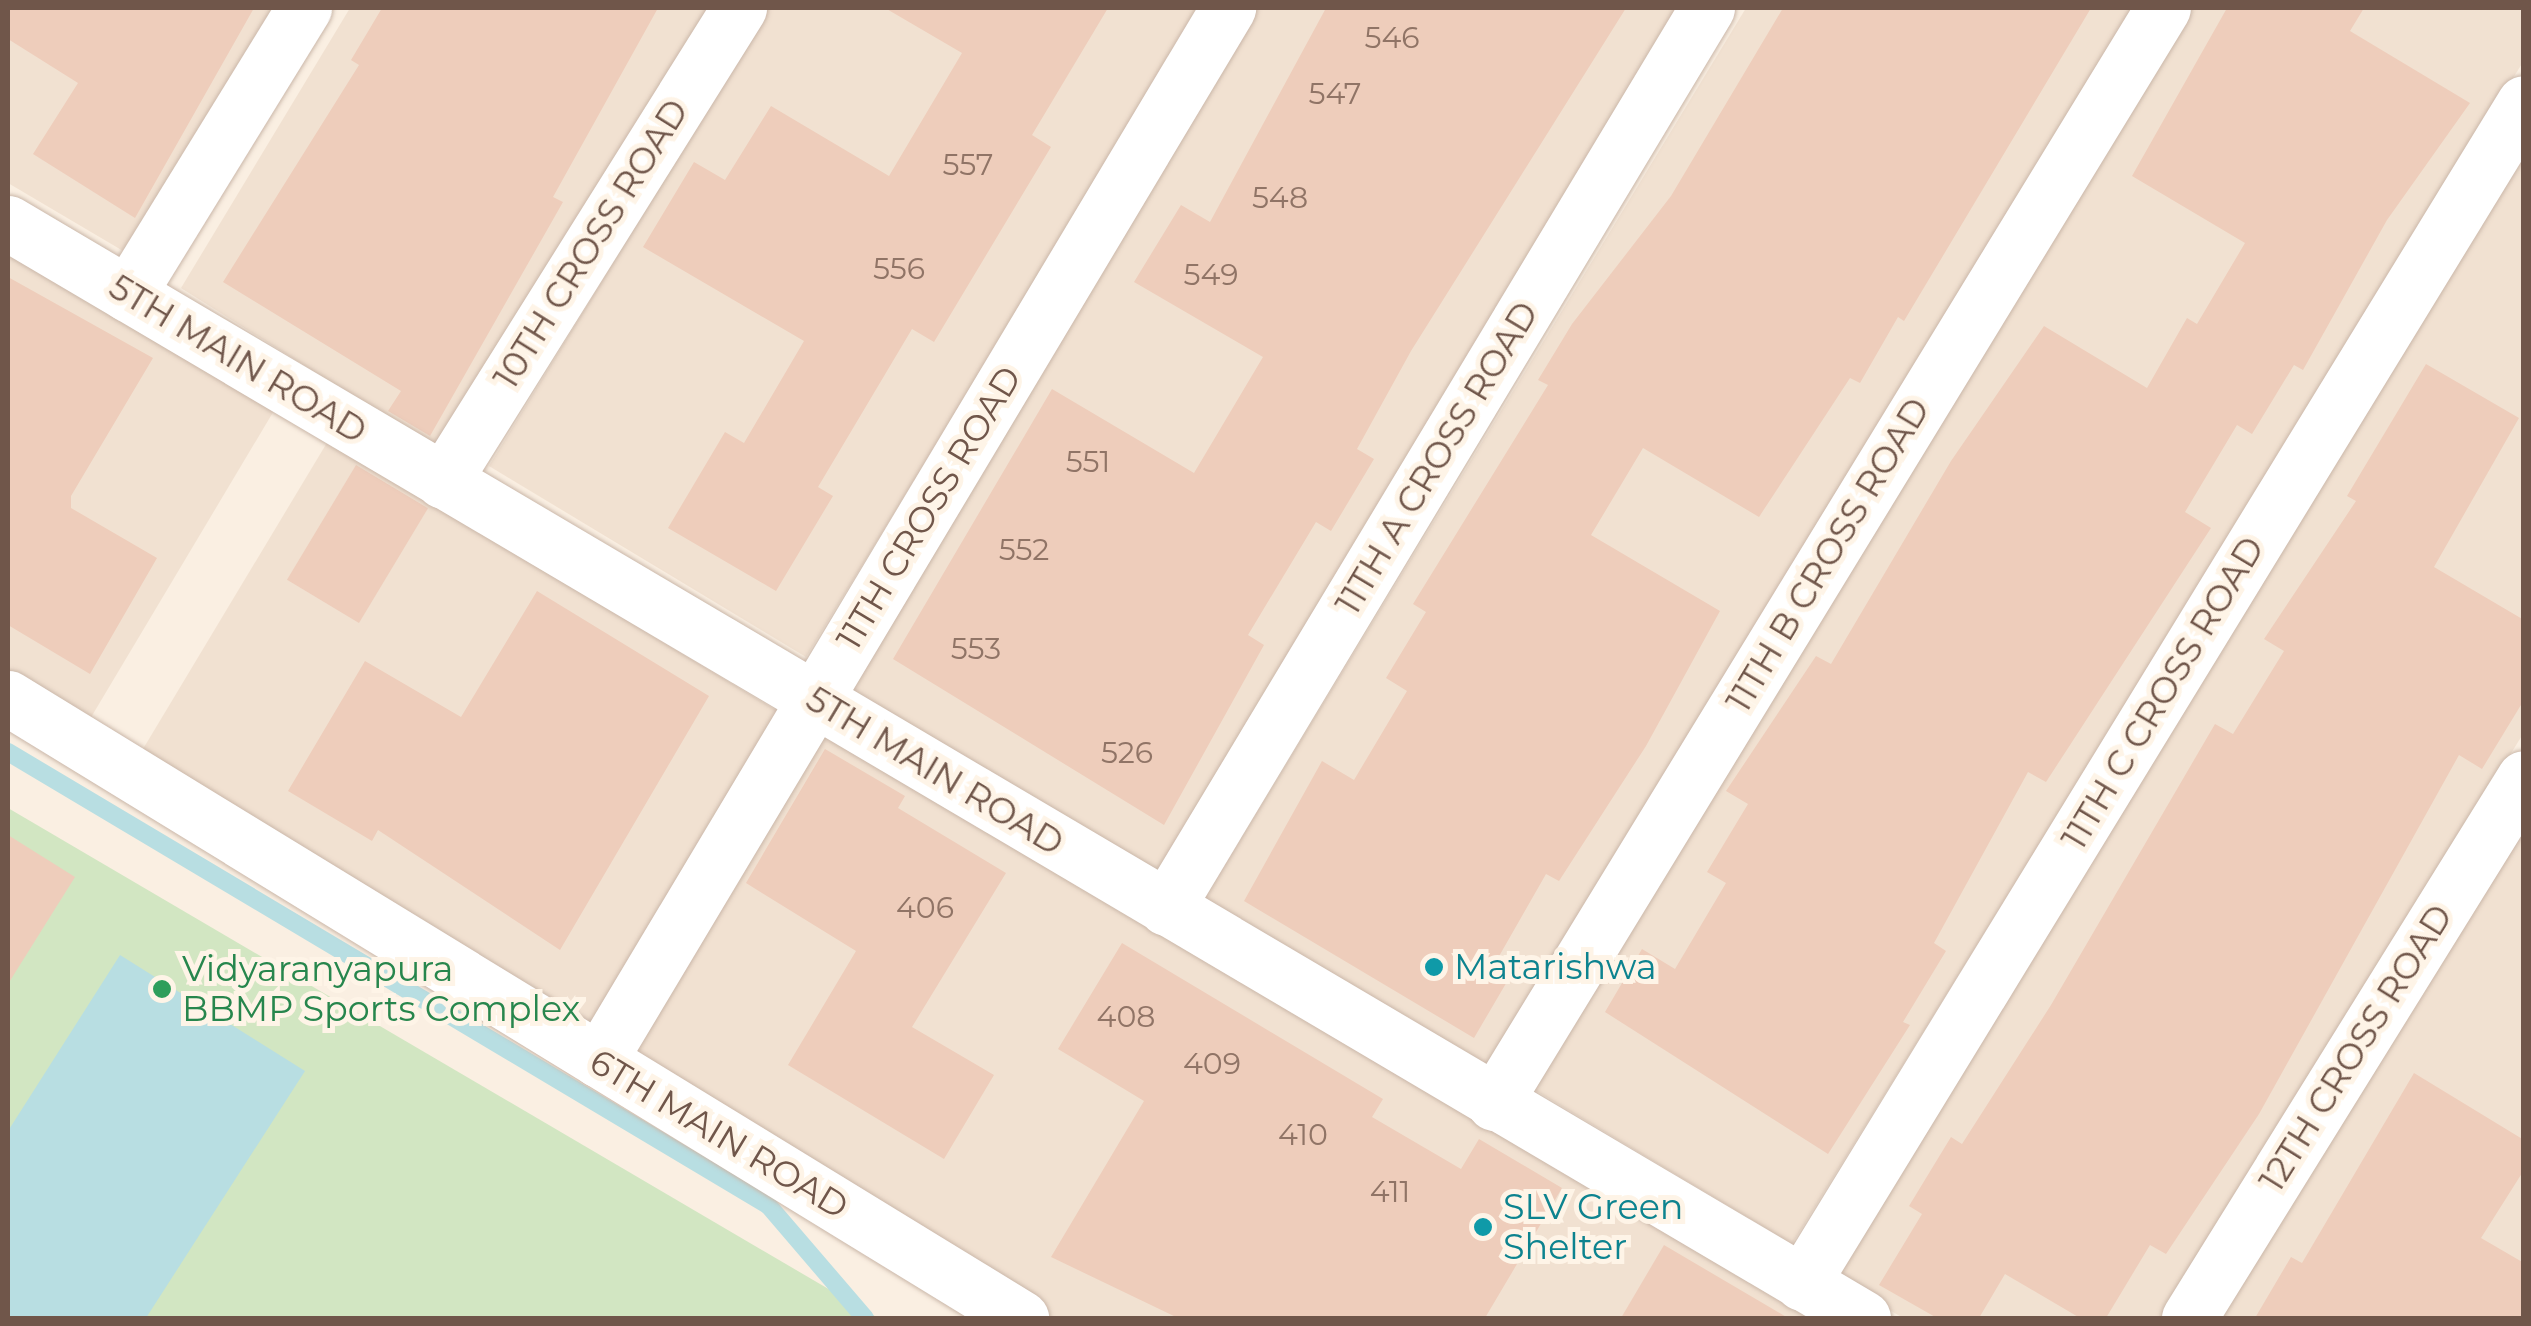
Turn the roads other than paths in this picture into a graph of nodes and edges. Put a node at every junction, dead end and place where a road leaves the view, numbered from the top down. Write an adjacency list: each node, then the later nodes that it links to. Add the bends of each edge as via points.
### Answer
1 (304, 8): 8 (street)
2 (739, 8): 9 (street, 10TH CROSS ROAD)
3 (1228, 8): 10 (street, 11TH CROSS ROAD)
4 (1707, 8): 13 (street, 11TH A CROSS ROAD)
5 (2162, 8): 15 (street, 11TH B CROSS ROAD)
6 (2524, 104): 16 (street, 11TH C CROSS ROAD)
7 (8, 223): 8 (street, 5TH MAIN ROAD)
8 (128, 294): 9 (street, 5TH MAIN ROAD)
9 (443, 481): 10 (street, 5TH MAIN ROAD)
10 (814, 700): 13 (street, 5TH MAIN ROAD); 14 (street, 11TH CROSS ROAD)
11 (10, 705): 14 (street, 6TH MAIN ROAD)
12 (2524, 778): 19 (street, 12TH CROSS ROAD)
13 (1166, 908): 15 (street, 5TH MAIN ROAD)
14 (599, 1060): 17 (street, 6TH MAIN ROAD)
15 (1494, 1103): 16 (street, 5TH MAIN ROAD)
16 (1802, 1283): 18 (street, 5TH MAIN ROAD)
17 (1021, 1318)
18 (1863, 1318)
19 (2189, 1318)

